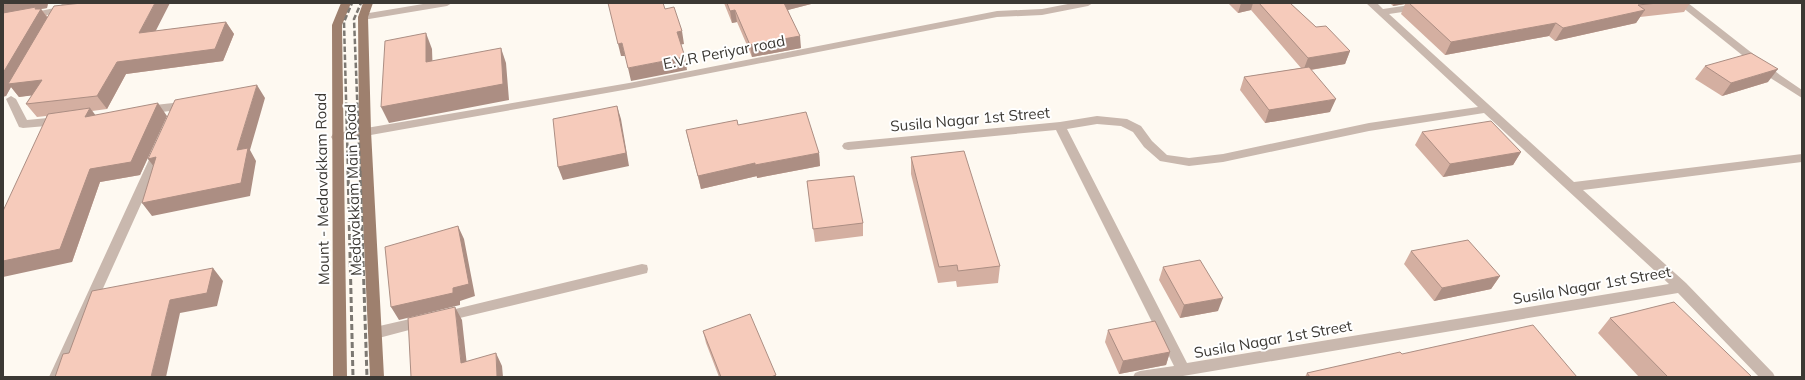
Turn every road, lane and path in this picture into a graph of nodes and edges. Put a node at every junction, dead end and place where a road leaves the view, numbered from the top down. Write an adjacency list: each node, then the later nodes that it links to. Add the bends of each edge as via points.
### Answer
1 (346, 3): 20 (main road, Mount - Medavakkam Road, via 337,25)
2 (368, 3): 10 (main road, Medavakkam Main Road)
3 (447, 3): 10 (street)
4 (1088, 3): 19 (street, E.V.R Periyar road, via 1042,12 997,14 629,86)
5 (1370, 3): 9 (street)
6 (1443, 3): 9 (street)
7 (1682, 3): 13 (street)
8 (66, 6): 11 (street); 12 (street)
9 (1381, 12): 15 (street)
10 (363, 17): 19 (main road, Medavakkam Main Road)
11 (3, 22)
12 (55, 22)
13 (1802, 95)
14 (9, 98): 17 (street, via 23,124)
15 (1488, 109): 18 (street, via 1369,128 1223,158 1189,162 1164,158 1148,144 1137,129 1123,122 1097,120); 23 (street)
16 (135, 112): 28 (street, via 173,107 177,112)
17 (67, 120)
18 (1060, 126): 21 (street, Susila Nagar 1st Street); 27 (street, Susila Nagar 1st Street)
19 (365, 131): 20 (street, E.V.R Periyar road); 26 (main road, Medavakkam Main Road)
20 (337, 137): 29 (main road, Mount - Medavakkam Road)
21 (848, 146)
22 (1802, 158): 23 (street)
23 (1572, 187): 25 (street)
24 (642, 269): 26 (street)
25 (1681, 287): 27 (street, Susila Nagar 1st Street); 32 (street)
26 (375, 333): 30 (main road, Medavakkam Main Road)
27 (1183, 370): 31 (street)
28 (56, 377)
29 (340, 377)
30 (377, 377)
31 (1140, 377)
32 (1768, 377)

